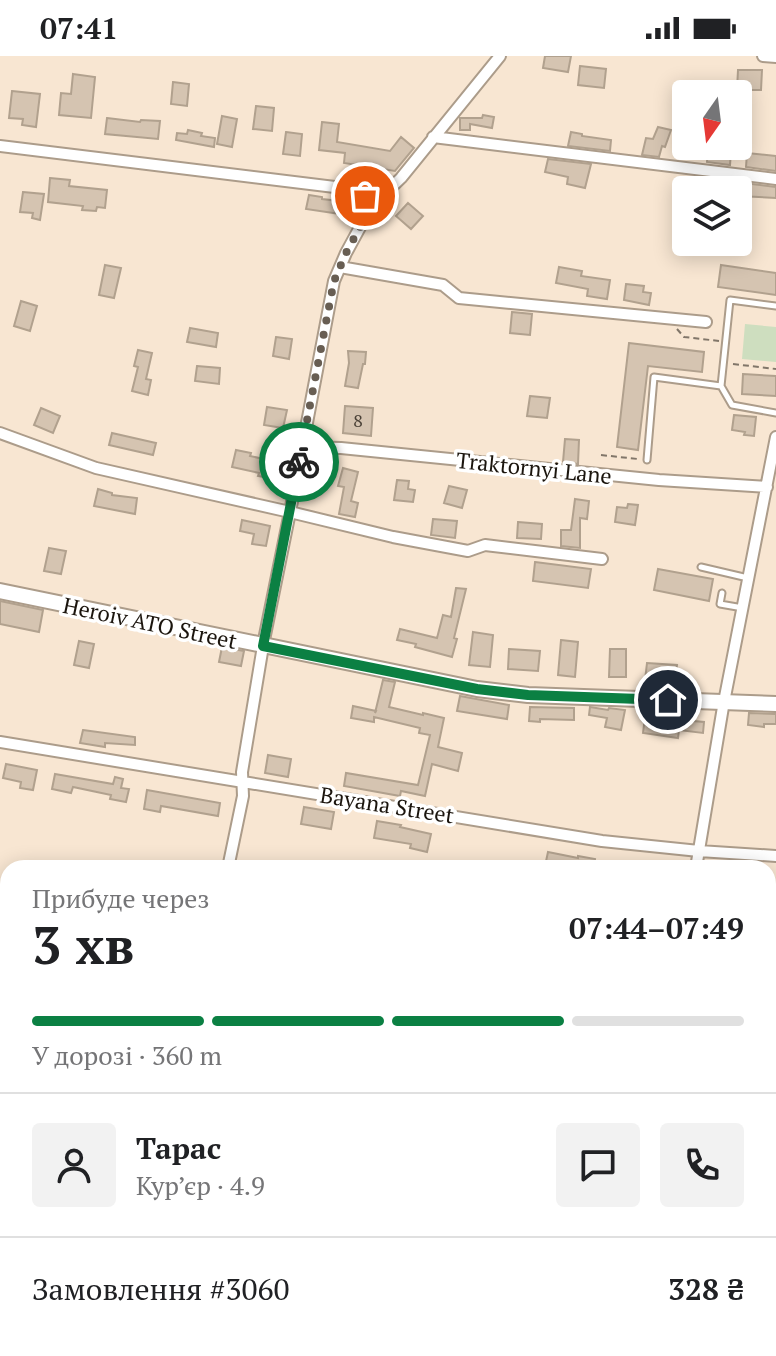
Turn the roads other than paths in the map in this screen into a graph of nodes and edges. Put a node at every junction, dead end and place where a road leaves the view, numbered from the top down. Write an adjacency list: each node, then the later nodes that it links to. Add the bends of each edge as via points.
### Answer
1 (500, 56): 4 (street)
2 (763, 56): 3 (street)
3 (776, 57)
4 (433, 137): 6 (street); 7 (street)
5 (0, 146): 7 (street, via 351,189 365,196)
6 (776, 179)
7 (371, 207): 8 (street)
8 (340, 267): 10 (street, via 443,285 459,298); 15 (street)
9 (776, 306): 11 (lane, via 730,300)
10 (706, 322)
11 (721, 386): 12 (lane, via 732,405); 16 (lane, via 654,377)
12 (776, 413)
13 (0, 433): 18 (street, via 96,468)
14 (776, 437): 17 (street)
15 (302, 447): 17 (street, Traktornyi Lane); 18 (street)
16 (647, 460)
17 (767, 487): 21 (street)
18 (290, 512): 19 (street, via 468,551 485,545); 25 (street)
19 (602, 559)
20 (701, 567): 21 (lane)
21 (749, 578): 24 (street)
22 (0, 591): 25 (street, Heroiv ATO Street)
23 (722, 593): 24 (lane, via 720,604)
24 (743, 608): 26 (street)
25 (263, 646): 26 (street, Heroiv ATO Street, via 477,689); 29 (street)
26 (724, 702): 27 (street, Heroiv ATO Street); 30 (street)
27 (776, 704)
28 (0, 742): 29 (street, Bayana Street)
29 (243, 782): 30 (street, Bayana Street, via 602,841); 32 (street)
30 (699, 851): 31 (street, Bayana Street); 33 (street)
31 (776, 856)
32 (230, 860)
33 (697, 860)

